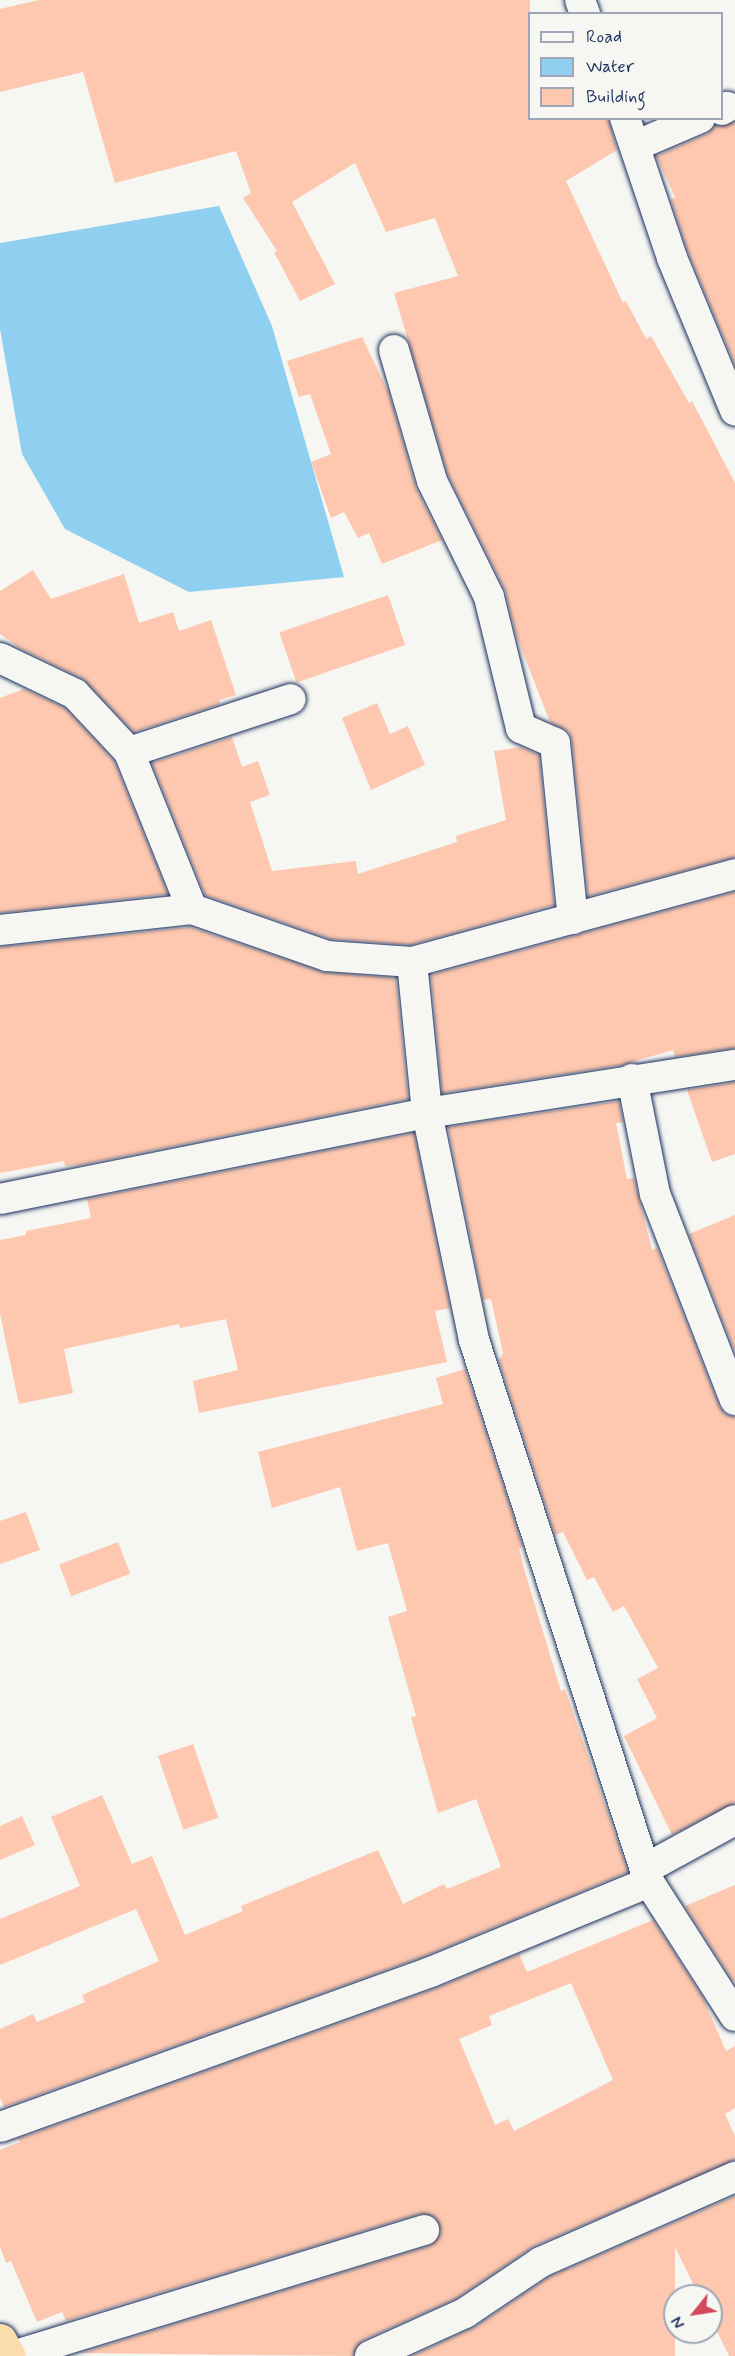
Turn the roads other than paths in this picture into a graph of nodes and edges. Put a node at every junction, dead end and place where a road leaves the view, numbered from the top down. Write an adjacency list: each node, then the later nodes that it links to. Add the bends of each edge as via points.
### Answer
1 (626, 120): 3 (street)
2 (695, 120): 3 (street)
3 (635, 146): 5 (street, via 672,258)
4 (394, 350): 11 (street, via 432,481 489,597 521,728 555,743)
5 (735, 410)
6 (0, 658): 8 (street, via 75,694)
7 (291, 699): 8 (street)
8 (129, 752): 10 (street)
9 (735, 874): 11 (street)
10 (192, 909): 12 (street); 13 (street, via 327,956)
11 (573, 919): 13 (street)
12 (0, 930)
13 (412, 962): 16 (street)
14 (735, 1065): 15 (street)
15 (632, 1079): 16 (street); 18 (street, via 655,1194)
16 (427, 1113): 17 (street); 20 (street, via 474,1340)
17 (0, 1199)
18 (735, 1400)
19 (735, 1820): 20 (street)
20 (647, 1876): 21 (street); 22 (street, via 431,1972)
21 (735, 2016)
22 (0, 2127)
23 (735, 2177): 27 (street, via 542,2262 465,2313)
24 (424, 2230): 26 (street)
25 (0, 2340): 26 (highway)
26 (10, 2356)
27 (370, 2356)

